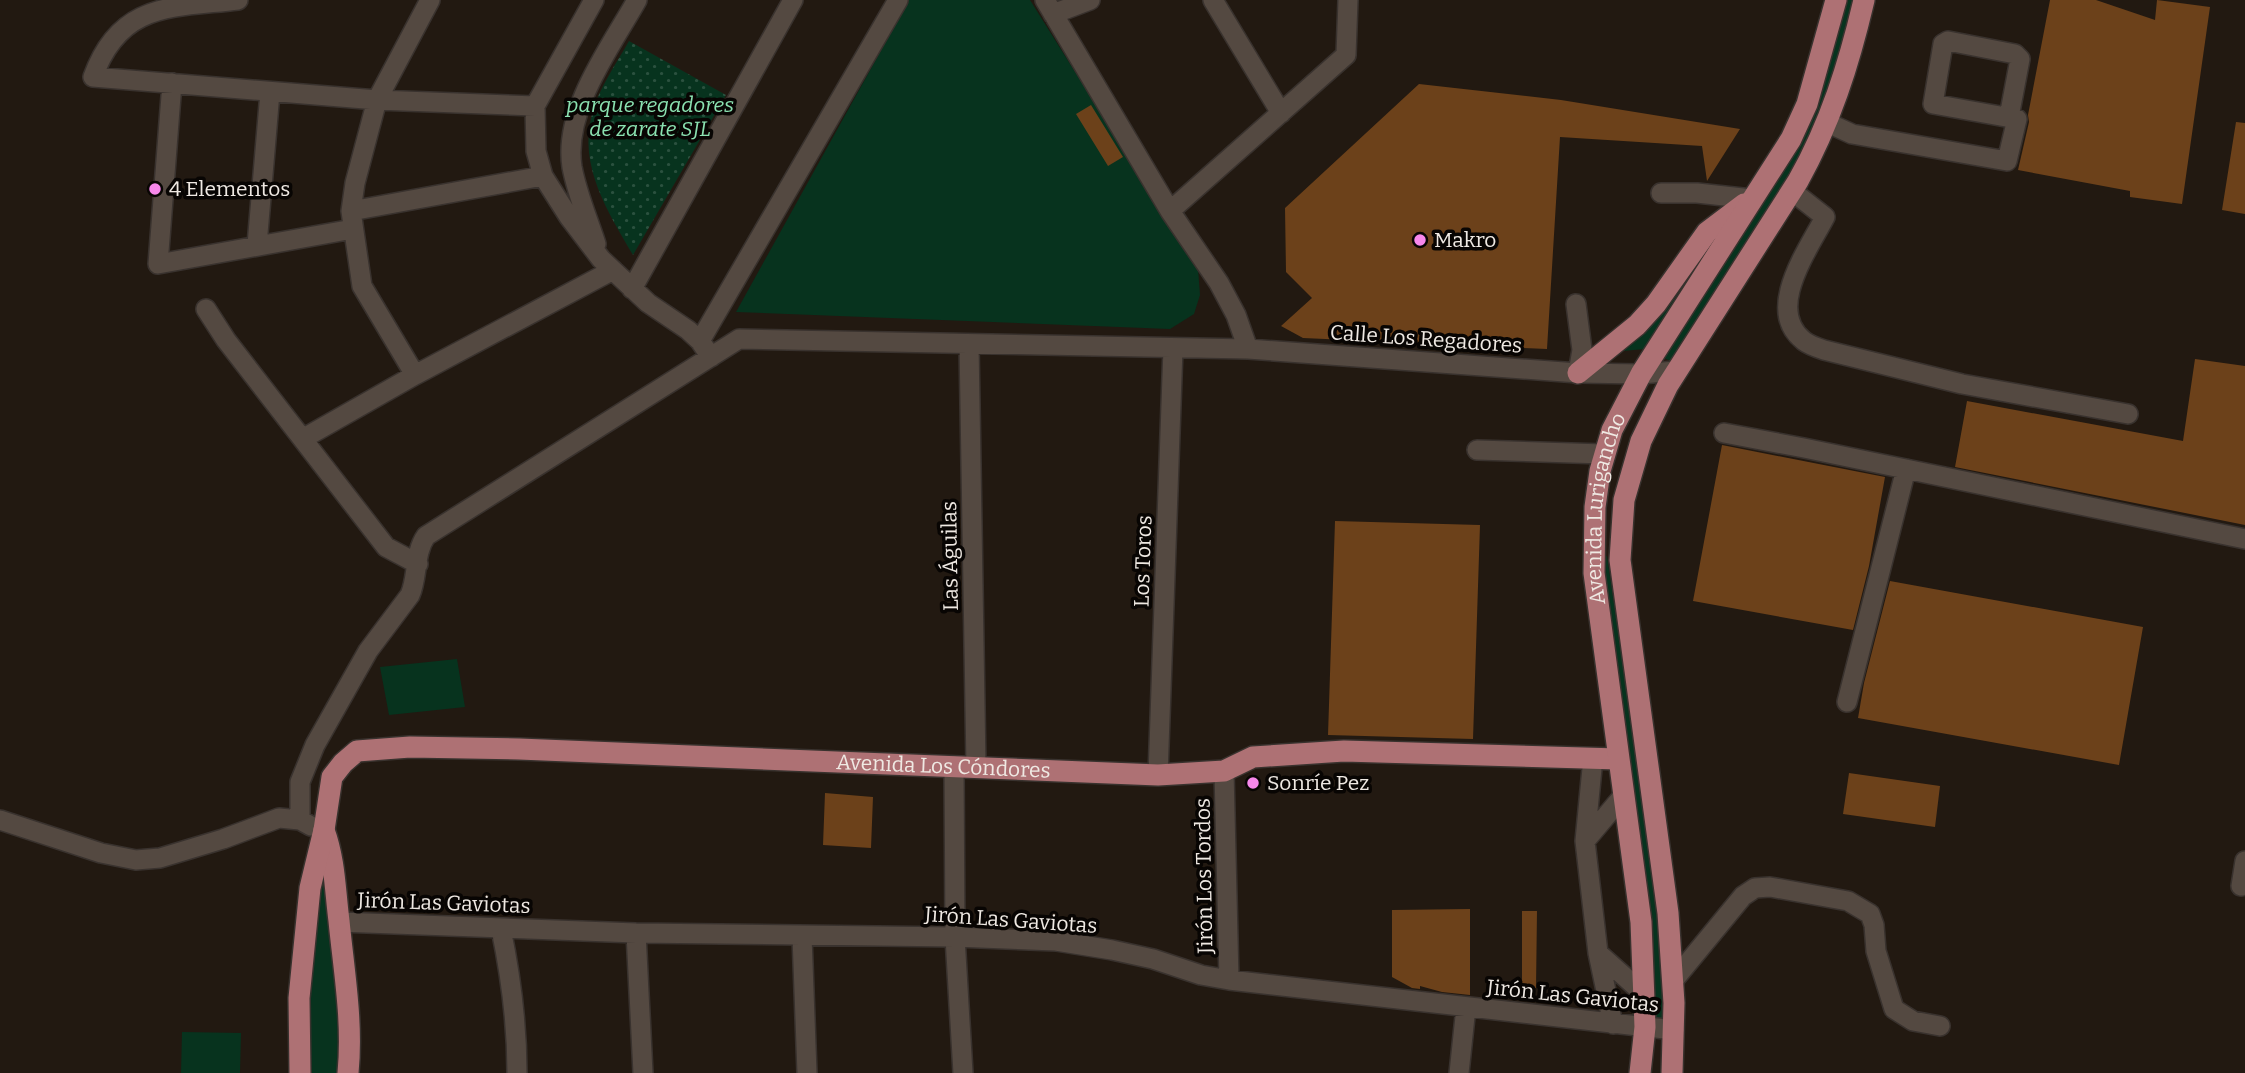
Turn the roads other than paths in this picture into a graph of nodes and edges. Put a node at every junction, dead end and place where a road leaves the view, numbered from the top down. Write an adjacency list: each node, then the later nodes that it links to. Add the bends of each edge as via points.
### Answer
1 (238, 0): 13 (street, via 158,9 139,16 101,55 93,77)
2 (430, 0): 15 (street)
3 (594, 0): 16 (street)
4 (637, 0): 27 (street, via 581,102 573,130 572,166)
5 (793, 0): 28 (street)
6 (898, 0): 33 (street)
7 (1090, 0): 12 (street)
8 (1213, 0): 17 (street)
9 (1348, 0): 17 (street, via 1346,55)
10 (1836, 0): 23 (main road, Avenida Lurigancho, via 1807,104 1791,139)
11 (1864, 0): 19 (main road, Avenida Lurigancho)
12 (1049, 7): 24 (street)
13 (172, 83): 14 (street); 26 (street, via 158,264)
14 (270, 92): 15 (street); 26 (street)
15 (377, 100): 16 (street); 25 (street, via 355,183)
16 (535, 106): 20 (street, via 536,151)
17 (1281, 113): 24 (street)
18 (2009, 117): 18 (street, via 1933,104 1943,44 1961,43 2015,54 2020,59); 19 (street, via 2017,119 2007,161 1852,134)
19 (1828, 123): 21 (main road, Avenida Lurigancho)
20 (543, 176): 25 (street); 27 (street)
21 (1792, 191): 35 (main road, Avenida Lurigancho); 39 (street, via 1825,218 1789,287 1788,320 1804,341 1962,384)
22 (1661, 193): 23 (street)
23 (1752, 200): 36 (main road, via 1707,232 1643,318); 37 (main road, Avenida Lurigancho)
24 (1170, 211): 34 (street, via 1219,282)
25 (352, 220): 26 (street); 38 (street, via 362,286)
26 (257, 245)
27 (607, 265): 28 (street); 38 (street)
28 (632, 289): 33 (street)
29 (1576, 304): 36 (street, via 1582,350)
30 (206, 309): 41 (street)
31 (969, 344): 32 (street, Calle Los Regadores); 33 (street, Calle Los Regadores, via 739,339); 51 (street, Las Águilas)
32 (1173, 348): 34 (street, Calle Los Regadores); 53 (street, Los Toros)
33 (705, 349): 46 (street, Calle Los Regadores, via 426,536)
34 (1248, 349): 36 (street, Calle Los Regadores)
35 (1675, 371): 37 (street, Calle Los Regadores); 68 (main road, Avenida Lurigancho, via 1632,468 1624,500 1620,560)
36 (1578, 373): 37 (street, Calle Los Regadores)
37 (1641, 374): 43 (main road, Avenida Lurigancho)
38 (415, 376): 41 (street)
39 (2128, 414)
40 (1724, 433): 44 (street)
41 (304, 438): 46 (street, via 386,547)
42 (1477, 450): 43 (street)
43 (1604, 454): 49 (main road, Avenida Lurigancho, via 1594,521 1594,573)
44 (1906, 468): 45 (street); 47 (street)
45 (2245, 539)
46 (418, 564): 56 (street, Calle Los Regadores, via 410,596 368,651 315,745 300,782)
47 (1847, 702)
48 (1592, 758): 49 (main road, Avenida Los Cóndores); 52 (main road, Avenida Los Cóndores, via 1344,751 1252,757); 58 (street)
49 (1618, 759): 54 (main road, Avenida Lurigancho)
50 (954, 766): 51 (main road, Avenida Los Cóndores); 57 (main road, Avenida Los Cóndores, via 519,749 357,751 332,777); 65 (street)
51 (976, 767): 53 (main road, Avenida Los Cóndores)
52 (1224, 771): 53 (main road, Avenida Los Cóndores); 67 (street, Jirón Los Tordos)
53 (1158, 775)
54 (1623, 796): 58 (street); 69 (main road, Avenida Lurigancho, via 1641,922)
55 (0, 820): 56 (street, via 136,860 160,858 279,818)
56 (300, 820): 57 (street)
57 (324, 830): 61 (main road); 75 (main road, via 306,913 299,998)
58 (1585, 841): 66 (street)
59 (2245, 861): 60 (street)
60 (2241, 886)
61 (339, 922): 62 (street, Jirón Las Gaviotas); 76 (main road, via 349,1004)
62 (502, 929): 63 (street, Jirón Las Gaviotas); 77 (street, via 512,982)
63 (636, 933): 64 (street, Jirón Las Gaviotas); 78 (street)
64 (802, 936): 65 (street, Jirón Las Gaviotas); 79 (street)
65 (955, 937): 67 (street, Jirón Las Gaviotas, via 1112,950); 80 (street)
66 (1598, 953): 69 (street); 71 (street)
67 (1229, 980): 70 (street, Jirón Las Gaviotas)
68 (1673, 981): 72 (street, via 1743,896 1755,888 1770,887 1848,901 1870,914 1894,1009 1913,1021); 74 (main road, Avenida Lurigancho)
69 (1644, 994): 73 (main road, Avenida Lurigancho)
70 (1466, 1007): 71 (street, Jirón Las Gaviotas); 81 (street)
71 (1613, 1024): 73 (street, Jirón Las Gaviotas)
72 (1940, 1026)
73 (1645, 1027): 74 (street, Jirón Las Gaviotas); 82 (main road, Avenida Lurigancho)
74 (1674, 1030): 83 (main road, Avenida Lurigancho)
75 (300, 1073)
76 (348, 1073)
77 (517, 1073)
78 (643, 1073)
79 (807, 1073)
80 (964, 1073)
81 (1459, 1073)
82 (1640, 1073)
83 (1672, 1073)

